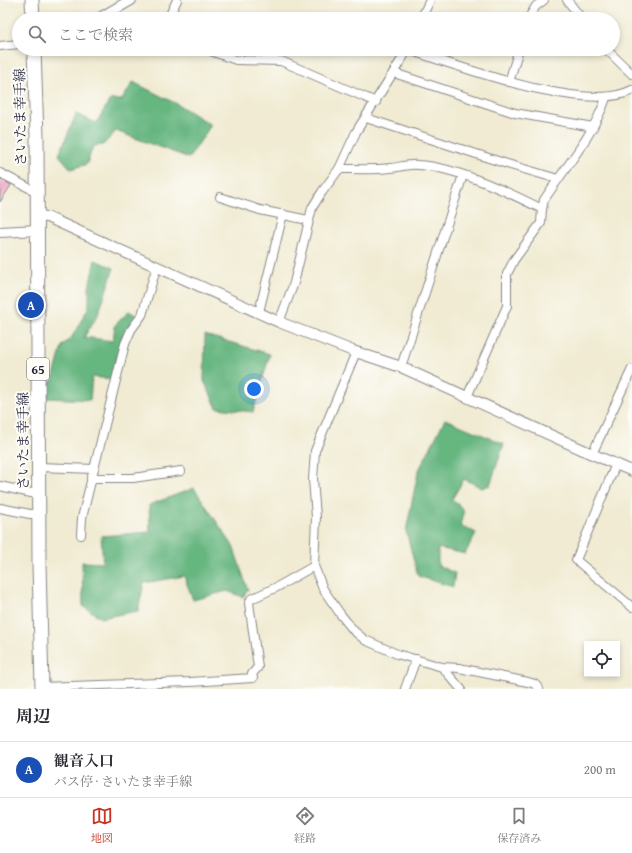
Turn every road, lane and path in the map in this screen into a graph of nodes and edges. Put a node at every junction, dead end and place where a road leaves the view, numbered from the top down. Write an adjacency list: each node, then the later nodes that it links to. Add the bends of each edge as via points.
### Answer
1 (32, 0): 7 (main road)
2 (131, 0): 8 (street)
3 (177, 0): 9 (street)
4 (430, 0): 10 (street)
5 (544, 0): 11 (street)
6 (567, 0): 12 (street)
7 (33, 12)
8 (110, 12)
9 (171, 12)
10 (424, 12)
11 (532, 12)
12 (576, 12)
13 (12, 45): 14 (street)
14 (0, 46)
15 (36, 56): 33 (main road, さいたま幸手線 / 65)
16 (225, 56): 26 (street, via 236,60 281,62)
17 (404, 56): 21 (street)
18 (429, 56): 23 (street)
19 (517, 56): 23 (street)
20 (613, 56): 22 (street)
21 (394, 73): 26 (street); 28 (street, via 515,113)
22 (632, 74)
23 (509, 82): 25 (street, via 531,89)
24 (632, 90): 25 (street, via 626,94)
25 (606, 98): 28 (street)
26 (376, 102): 27 (street)
27 (366, 118): 29 (street, via 356,132); 32 (street)
28 (593, 127): 32 (street)
29 (339, 169): 31 (street, via 417,165); 38 (street, via 312,208)
30 (0, 173): 33 (street)
31 (463, 175): 35 (street); 45 (street)
32 (558, 179): 35 (street, via 544,200)
33 (38, 190): 37 (main road, さいたま幸手線 / 65)
34 (220, 197): 36 (street, via 260,210)
35 (542, 209): 47 (street, via 541,223 507,274 507,306)
36 (283, 214): 38 (street); 42 (street)
37 (38, 216): 39 (main road, さいたま幸手線 / 65); 41 (street)
38 (308, 220): 43 (street, via 296,276)
39 (38, 230): 40 (street); 50 (main road, さいたま幸手線 / 65)
40 (0, 232)
41 (157, 266): 42 (street); 51 (street, via 142,315 125,344)
42 (259, 312): 43 (street)
43 (279, 322): 44 (street)
44 (356, 352): 45 (street); 60 (street, via 315,451)
45 (401, 367): 47 (street)
46 (632, 369): 48 (street)
47 (467, 397): 48 (street)
48 (592, 454): 49 (street)
49 (616, 464): 52 (street); 61 (street, via 576,560)
50 (39, 467): 51 (street); 56 (main road, さいたま幸手線 / 65)
51 (94, 469): 54 (street)
52 (632, 470)
53 (181, 471): 54 (street, via 133,478)
54 (91, 478): 59 (street)
55 (0, 486): 56 (street)
56 (39, 493): 58 (main road, さいたま幸手線 / 65)
57 (0, 508): 58 (street)
58 (39, 514): 64 (main road, さいたま幸手線 / 65)
59 (81, 535)
60 (314, 566): 62 (street, via 323,588 354,631 365,640); 64 (street, via 251,599 251,626 258,667 252,674 253,678)
61 (632, 607)
62 (416, 659): 63 (street); 65 (street)
63 (442, 666): 66 (street); 67 (street, via 528,682 535,684)
64 (42, 688)
65 (405, 689)
66 (461, 689)
67 (539, 689)

